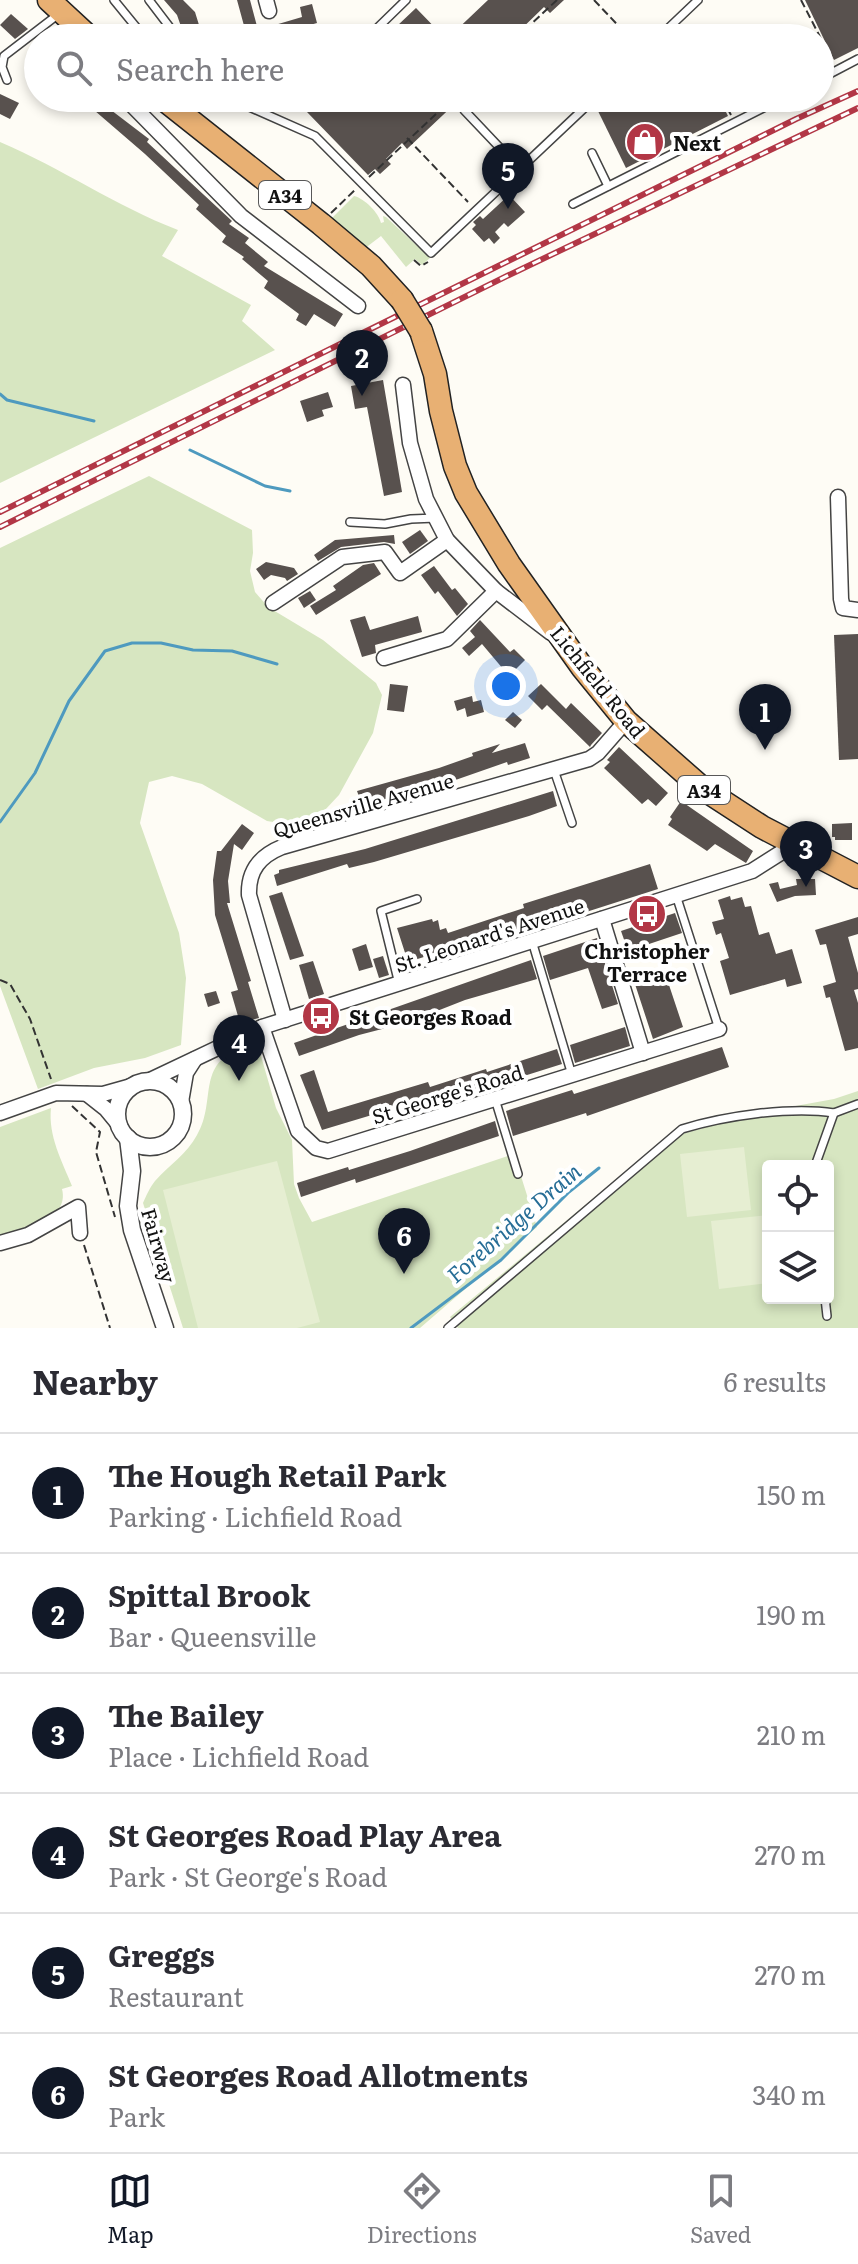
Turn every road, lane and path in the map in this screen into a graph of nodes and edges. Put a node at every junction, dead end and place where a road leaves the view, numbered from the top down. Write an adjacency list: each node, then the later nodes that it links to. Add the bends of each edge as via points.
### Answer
1 (114, 0): 8 (lane)
2 (149, 0): 9 (lane)
3 (406, 0): 10 (lane)
4 (557, 0): 11 (path)
5 (594, 0): 12 (path)
6 (698, 0): 13 (lane)
7 (801, 0): 14 (path)
8 (134, 24)
9 (167, 24)
10 (381, 24)
11 (531, 24)
12 (617, 24)
13 (673, 24)
14 (815, 24)
15 (24, 46): 18 (lane, via 4,56)
16 (858, 59): 17 (lane)
17 (834, 72)
18 (7, 80)
19 (139, 112): 36 (street, via 241,216)
20 (180, 112): 45 (highway, Lichfield Road / A34, bridge, via 321,224 402,300 421,331 466,493)
21 (270, 112): 31 (lane, via 315,136)
22 (436, 112): 28 (path)
23 (466, 112): 30 (lane)
24 (580, 112): 30 (lane)
25 (730, 112): 27 (path)
26 (755, 112): 27 (lane)
27 (735, 122): 32 (lane)
28 (408, 139): 31 (path); 35 (path)
29 (592, 153): 32 (lane)
30 (520, 169): 35 (lane)
31 (362, 183): 34 (path); 35 (lane, via 431,253)
32 (608, 186): 33 (lane)
33 (573, 204)
34 (338, 207)
35 (476, 210)
36 (358, 306)
37 (403, 385): 39 (street, via 410,443)
38 (838, 497): 44 (street, via 841,599 843,608)
39 (436, 518): 40 (lane); 41 (street)
40 (350, 522)
41 (447, 540): 42 (street); 43 (street, via 400,573 385,552 342,557)
42 (496, 591): 45 (street); 46 (street, via 447,639)
43 (273, 603)
44 (858, 610)
45 (564, 643): 47 (highway, Lichfield Road / A34)
46 (384, 658)
47 (626, 721): 48 (street, Queensville Avenue, via 594,757); 50 (highway, Lichfield Road / A34, via 702,788)
48 (554, 770): 49 (lane); 58 (street, Queensville Avenue, via 282,847 263,857 251,875 249,895)
49 (572, 823)
50 (793, 845): 51 (highway, Lichfield Road / A34); 52 (street, St. Leonard's Avenue, via 752,871)
51 (858, 877)
52 (676, 895): 54 (street, St. Leonard's Avenue); 60 (lane)
53 (417, 899): 57 (lane, via 381,911)
54 (602, 919): 55 (street, St. Leonard's Avenue); 61 (street)
55 (532, 941): 57 (street, St. Leonard's Avenue); 63 (lane)
56 (0, 980): 65 (path, via 10,984 30,1019)
57 (399, 984): 58 (street, St. Leonard's Avenue)
58 (285, 1020): 59 (street, St. Leonard's Avenue)
59 (262, 1027): 62 (street, St. Leonard's Avenue); 67 (street, St George's Road, via 298,1131 316,1148 328,1151)
60 (719, 1029): 61 (street, St George's Road)
61 (643, 1053): 63 (street, St George's Road)
62 (195, 1059): 64 (street, St. Leonard's Avenue); 68 (street, via 186,1073)
63 (572, 1075): 67 (street, St George's Road)
64 (140, 1083): 66 (street, St. Leonard's Avenue); 68 (street, via 161,1083); 72 (street, via 120,1102)
65 (54, 1087)
66 (87, 1094): 70 (street, St. Leonard's Avenue, via 56,1093); 72 (street)
67 (495, 1099): 76 (lane)
68 (181, 1102): 73 (street, via 181,1126)
69 (858, 1104): 71 (lane)
70 (0, 1113)
71 (834, 1113): 74 (lane); 83 (lane, via 807,1110 682,1129)
72 (124, 1132): 73 (street, via 137,1144); 75 (street, Fairway)
73 (157, 1146): 75 (street)
74 (817, 1160)
75 (132, 1171): 82 (street, Fairway, via 132,1230)
76 (518, 1174)
77 (80, 1233): 78 (street, via 78,1207 28,1235); 81 (path)
78 (0, 1243)
79 (826, 1304): 80 (lane)
80 (827, 1316)
81 (110, 1328)
82 (165, 1328)
83 (448, 1328)

